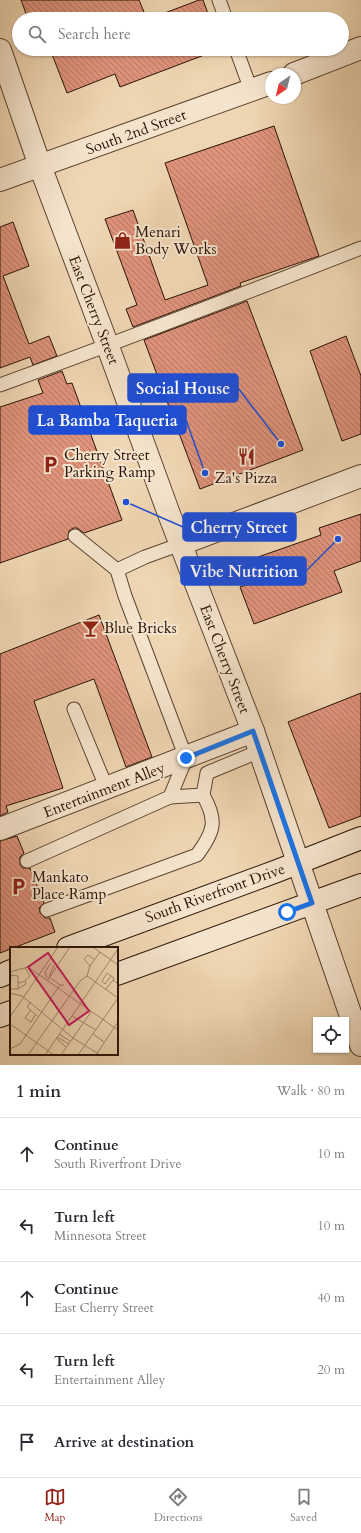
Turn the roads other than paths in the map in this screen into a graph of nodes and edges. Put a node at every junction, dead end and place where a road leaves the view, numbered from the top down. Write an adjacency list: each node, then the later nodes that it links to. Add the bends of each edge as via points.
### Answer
1 (219, 0): 2 (lane)
2 (223, 12)
3 (361, 48): 5 (street)
4 (0, 50): 11 (street, East Cherry Street)
5 (349, 53)
6 (239, 56): 10 (lane)
7 (340, 56): 8 (street)
8 (301, 71)
9 (265, 85): 10 (street, South 2nd Street)
10 (251, 90): 11 (street, South 2nd Street)
11 (40, 166): 12 (street, South 2nd Street); 14 (street, East Cherry Street)
12 (0, 180)
13 (361, 248): 14 (lane, via 202,311)
14 (107, 344): 15 (lane); 18 (street, East Cherry Street)
15 (0, 385)
16 (361, 476): 18 (street)
17 (75, 536): 19 (lane)
18 (181, 544): 19 (lane); 21 (street, East Cherry Street)
19 (117, 570): 22 (lane)
20 (74, 709): 23 (lane)
21 (256, 741): 22 (street, Entertainment Alley); 24 (lane, via 207,773); 29 (street, East Cherry Street)
22 (186, 758): 23 (street, Entertainment Alley); 25 (lane)
23 (107, 788): 26 (street, Entertainment Alley)
24 (203, 795): 25 (lane); 32 (lane, via 209,805 213,823 210,838 197,855)
25 (170, 797): 28 (lane)
26 (0, 829)
27 (361, 838): 29 (street, South Riverfront Drive)
28 (27, 861)
29 (299, 862): 31 (street, East Cherry Street); 33 (street, South Riverfront Drive)
30 (361, 885): 31 (street)
31 (312, 903): 35 (street); 39 (street, East Cherry Street)
32 (47, 910)
33 (71, 947)
34 (10, 971): 36 (street)
35 (118, 974)
36 (0, 976)
37 (10, 1012): 38 (street)
38 (0, 1016)
39 (361, 1045)

